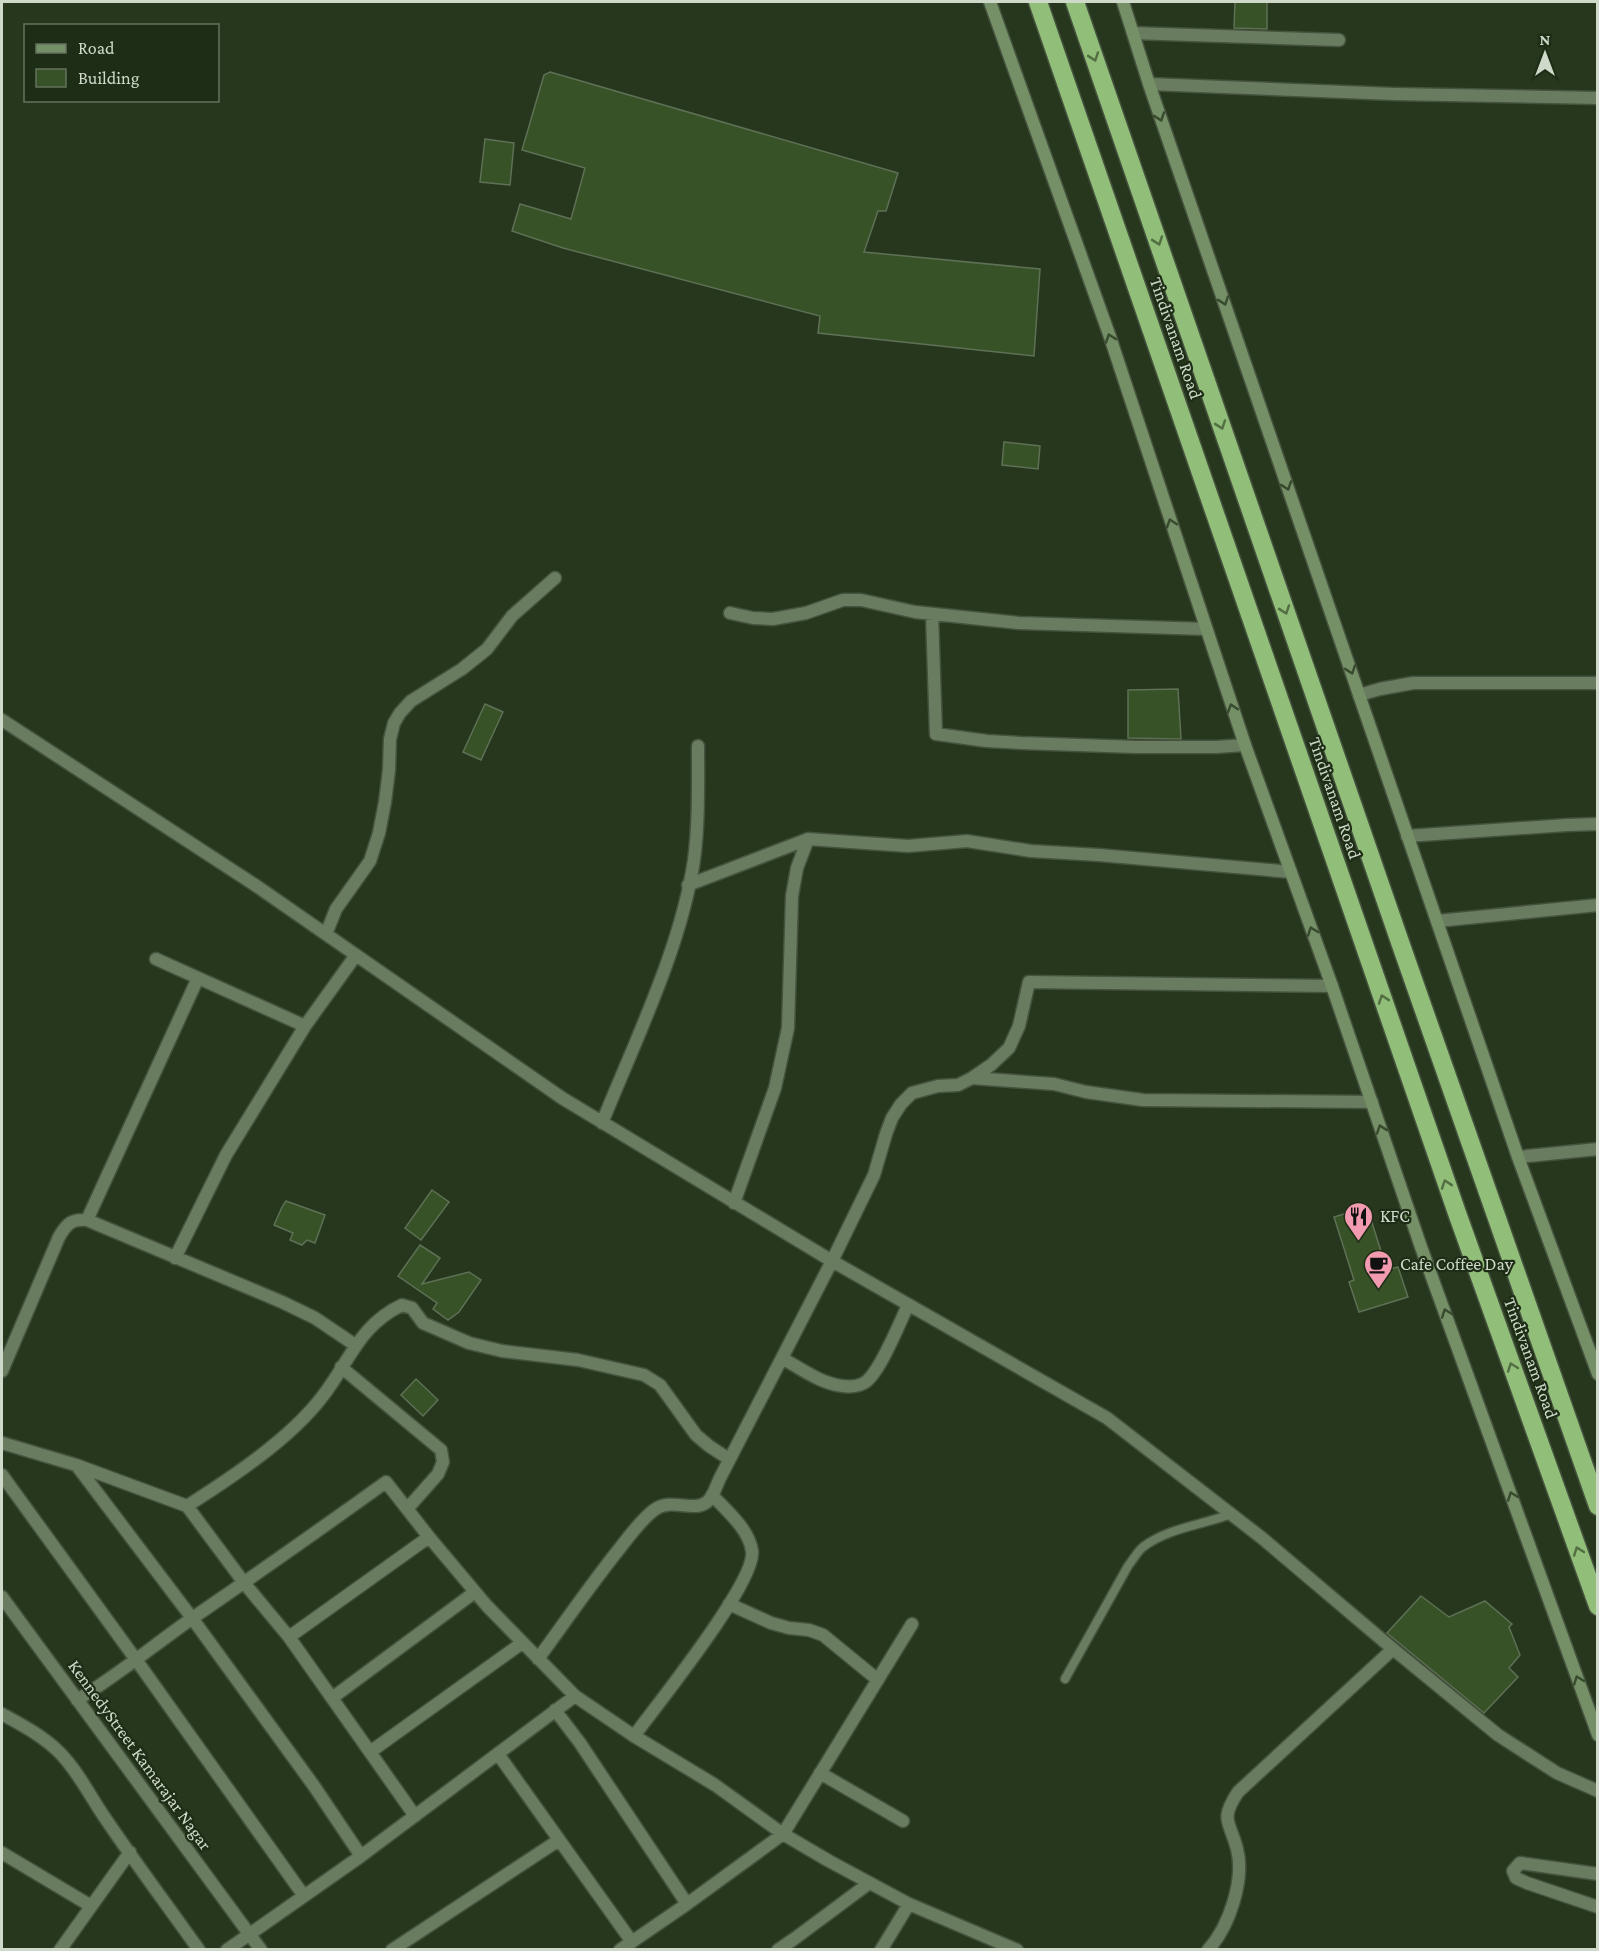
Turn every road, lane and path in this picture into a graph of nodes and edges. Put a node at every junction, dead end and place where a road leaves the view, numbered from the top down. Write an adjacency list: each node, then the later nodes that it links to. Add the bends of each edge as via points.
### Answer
1 (990, 2): 12 (street, one-way to 1, via 1109,334)
2 (1038, 2): 61 (highway, Tindivanam Road, one-way to 2, via 1456,1213)
3 (1075, 2): 53 (highway, one-way to 53)
4 (1123, 2): 5 (street)
5 (1133, 33): 6 (street); 7 (street)
6 (1339, 40)
7 (1149, 84): 8 (street); 14 (street, one-way to 14)
8 (1598, 98)
9 (555, 578): 25 (street, via 512,615 487,649 411,701 400,713 390,739 385,802 370,861 336,909)
10 (730, 613): 11 (street, via 773,619 843,600 861,600)
11 (932, 614): 12 (street, via 1019,623); 17 (street, via 936,734 1021,743)
12 (1206, 629): 17 (street, one-way to 12)
13 (1598, 683): 14 (street, via 1413,683)
14 (1359, 695): 19 (street)
15 (2, 720): 25 (street)
16 (698, 746): 22 (street, via 694,860)
17 (1245, 746): 21 (street)
18 (1598, 824): 19 (street)
19 (1407, 836): 24 (street)
20 (808, 839): 21 (street, via 908,846 968,841 1031,851); 22 (street); 36 (street, via 792,896 788,1028 775,1088)
21 (1291, 872): 29 (street, one-way to 21)
22 (688, 885): 33 (street, via 661,976)
23 (1598, 905): 24 (street)
24 (1437, 921): 35 (street)
25 (326, 934): 26 (street)
26 (356, 955): 30 (street); 33 (street)
27 (156, 958): 28 (street)
28 (198, 978): 30 (street); 37 (street)
29 (1332, 986): 31 (street, via 1029,982 1019,1026 1009,1048); 32 (street)
30 (305, 1026): 38 (street, via 226,1155)
31 (972, 1078): 32 (street, via 1054,1084 1143,1100); 39 (street, via 958,1085 912,1093 901,1104 886,1134 874,1175)
32 (1372, 1102): 76 (street, one-way to 32)
33 (602, 1123): 36 (street)
34 (1598, 1149): 35 (street)
35 (1518, 1157): 46 (street)
36 (734, 1203): 39 (street)
37 (87, 1220): 38 (street); 41 (street, via 70,1222 58,1237)
38 (175, 1258): 42 (street, via 307,1314)
39 (832, 1261): 40 (street); 43 (street)
40 (908, 1305): 43 (street, via 875,1372 866,1382 840,1386 819,1380); 55 (street, via 1107,1418)
41 (7, 1341): 45 (street)
42 (355, 1345): 44 (street); 48 (street, via 390,1310 402,1305 412,1308 423,1323 469,1343 644,1375 660,1385 696,1435)
43 (782, 1358): 48 (street)
44 (341, 1367): 52 (street, via 322,1397 294,1427 226,1481); 54 (street, via 441,1450 443,1462 438,1474)
45 (2, 1371)
46 (1598, 1374)
47 (2, 1443): 49 (street)
48 (729, 1459): 51 (street)
49 (76, 1465): 52 (street); 62 (street)
50 (2, 1475): 68 (street)
51 (712, 1495): 60 (street, via 742,1529 752,1551 747,1575); 67 (street, via 700,1506 665,1504 654,1510 599,1574)
52 (187, 1506): 57 (street)
53 (1598, 1506)
54 (407, 1509): 56 (street); 57 (street, via 386,1482)
55 (1231, 1514): 66 (street); 69 (lane, via 1162,1536 1141,1548)
56 (429, 1537): 58 (street); 64 (street)
57 (245, 1584): 62 (street); 64 (street)
58 (475, 1592): 65 (street); 72 (street)
59 (2, 1597): 73 (street, KennedyStreet Kamarajar Nagar)
60 (729, 1604): 70 (street, via 771,1623 823,1635); 77 (street)
61 (1598, 1606)
62 (192, 1618): 68 (street); 88 (street)
63 (912, 1624): 70 (street)
64 (289, 1637): 72 (street)
65 (522, 1643): 67 (street); 78 (street)
66 (1393, 1649): 81 (street, via 1498,1735 1557,1773); 107 (street, via 1233,1798 1227,1820 1238,1849 1238,1886 1225,1926)
67 (538, 1659): 71 (street)
68 (137, 1661): 73 (street); 91 (street)
69 (1065, 1679)
70 (878, 1680): 80 (street)
71 (575, 1696): 74 (street); 77 (street)
72 (332, 1698): 78 (street)
73 (77, 1700): 96 (street, KennedyStreet Kamarajar Nagar)
74 (555, 1710): 79 (street); 93 (street)
75 (2, 1714): 86 (street, via 58,1751)
76 (1598, 1735)
77 (634, 1736): 84 (street, via 715,1785)
78 (370, 1752): 82 (street)
79 (498, 1754): 82 (street); 85 (street)
80 (820, 1773): 83 (street); 84 (street)
81 (1598, 1791)
82 (415, 1816): 88 (street)
83 (903, 1821)
84 (783, 1834): 90 (street); 93 (street)
85 (559, 1839): 97 (street); 102 (street)
86 (130, 1852): 94 (street); 99 (street)
87 (2, 1853): 94 (street)
88 (361, 1856): 91 (street)
89 (1598, 1874): 95 (street, via 1520,1863 1513,1871 1516,1878 1527,1883)
90 (868, 1884): 92 (street); 104 (street)
91 (304, 1896): 96 (street)
92 (909, 1904): 105 (street); 106 (street)
93 (687, 1905): 97 (street)
94 (91, 1906): 98 (street)
95 (1598, 1907)
96 (250, 1934): 100 (street); 101 (street, KennedyStreet Kamarajar Nagar)
97 (632, 1942): 103 (street)
98 (60, 1950)
99 (199, 1950)
100 (227, 1950)
101 (261, 1950)
102 (392, 1950)
103 (620, 1950)
104 (778, 1950)
105 (881, 1950)
106 (1017, 1950)
107 (1208, 1950)

